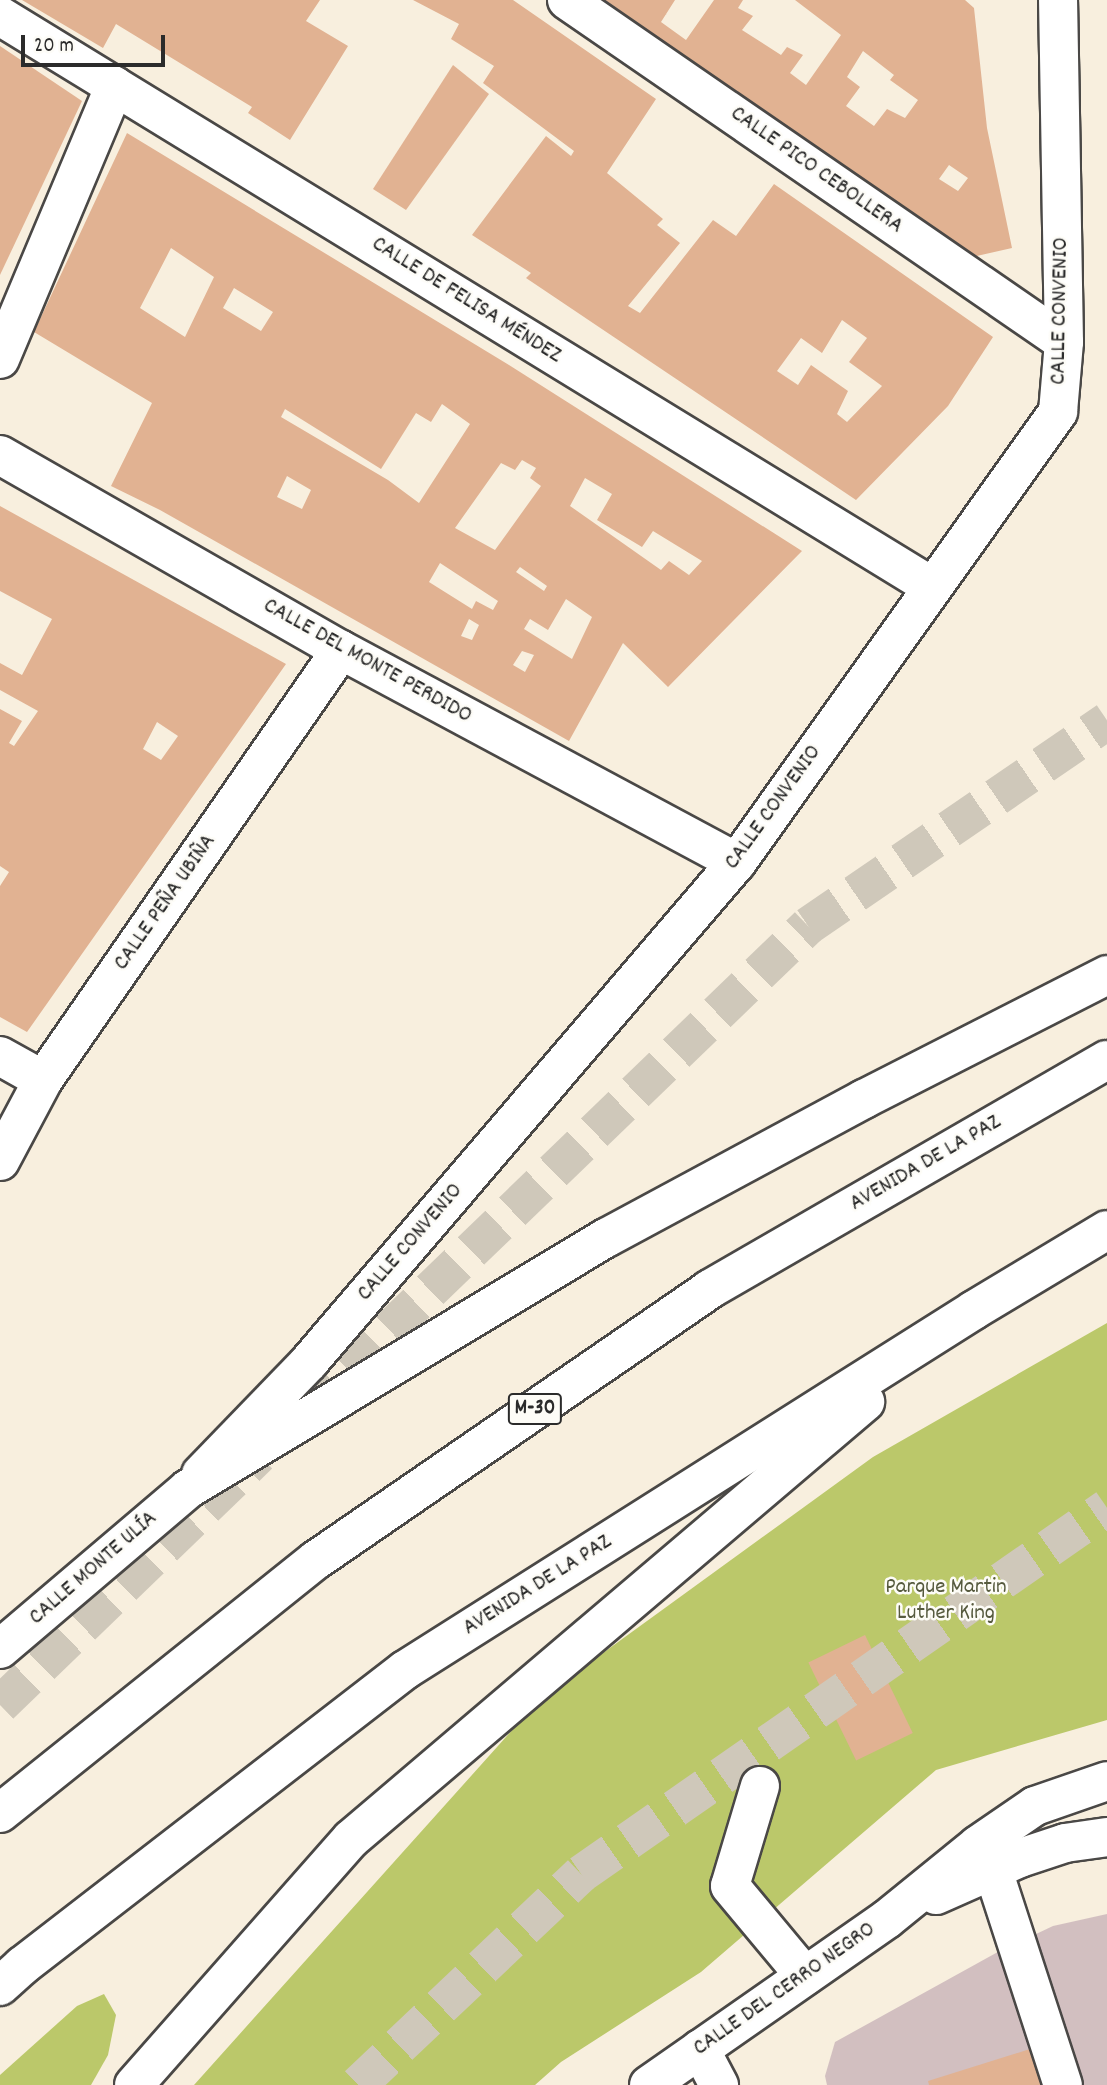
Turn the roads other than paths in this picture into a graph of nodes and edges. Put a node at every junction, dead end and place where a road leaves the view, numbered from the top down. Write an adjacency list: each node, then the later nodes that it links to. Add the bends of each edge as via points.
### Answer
1 (567, 0): 5 (main road, CALLE PICO CEBOLLERA)
2 (1052, 4): 5 (main road, CALLE CONVENIO)
3 (0, 16): 4 (main road, CALLE DE FELISA MÉNDEZ)
4 (115, 86): 6 (main road); 8 (main road, CALLE DE FELISA MÉNDEZ)
5 (1064, 342): 8 (main road, CALLE CONVENIO, via 1058,412)
6 (0, 359)
7 (0, 456): 9 (main road, CALLE DEL MONTE PERDIDO)
8 (931, 586): 10 (main road, CALLE CONVENIO)
9 (341, 650): 10 (main road, CALLE DEL MONTE PERDIDO); 14 (main road, CALLE PEÑA UBIÑA)
10 (737, 862): 18 (main road, CALLE CONVENIO, via 309,1362)
11 (1107, 975): 18 (main road, via 606,1238)
12 (0, 1056): 14 (main road)
13 (1107, 1060): 22 (main road, AVENIDA DE LA PAZ / M-30, via 710,1289 316,1560)
14 (43, 1080): 15 (main road, CALLE PEÑA UBIÑA)
15 (0, 1161)
16 (1107, 1230): 17 (main road, AVENIDA DE LA PAZ)
17 (974, 1310): 26 (main road, AVENIDA DE LA PAZ, via 405,1670); 29 (main road, via 351,1839)
18 (187, 1489): 19 (main road, CALLE MONTE ULÍA)
19 (0, 1649)
20 (1107, 1781): 25 (main road, CALLE DEL CERRO NEGRO, via 1035,1806 978,1845)
21 (760, 1786): 27 (main road, via 730,1886)
22 (0, 1813)
23 (1107, 1837): 24 (main road, CALLE DEL CERRO NEGRO, via 1065,1843)
24 (993, 1870): 25 (main road, CALLE DEL CERRO NEGRO); 32 (main road)
25 (887, 1919): 27 (main road, CALLE DEL CERRO NEGRO)
26 (11, 1976)
27 (805, 1976): 28 (main road, CALLE DEL CERRO NEGRO)
28 (700, 2049): 30 (main road, CALLE DEL CERRO NEGRO); 31 (main road)
29 (134, 2085)
30 (649, 2085)
31 (719, 2085)
32 (1063, 2085)

